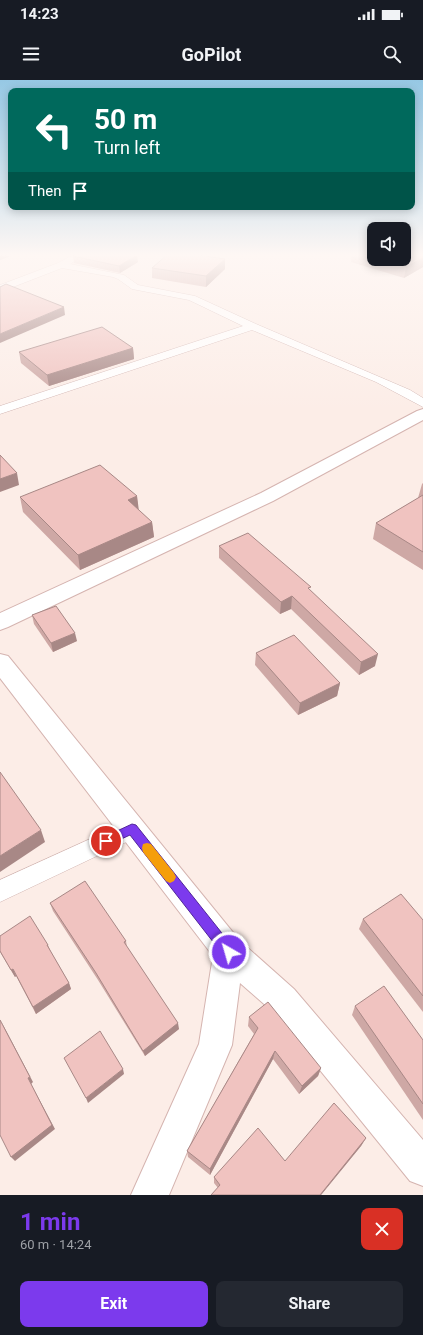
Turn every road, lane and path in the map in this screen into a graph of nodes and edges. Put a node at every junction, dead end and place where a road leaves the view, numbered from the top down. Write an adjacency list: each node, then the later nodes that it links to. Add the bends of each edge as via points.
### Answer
1 (209, 306): 2 (street)
2 (252, 326): 3 (street, via 380,380); 4 (street)
3 (423, 403)
4 (0, 410)
5 (423, 414): 6 (street, via 267,497)
6 (0, 622)
7 (0, 662): 8 (street)
8 (132, 829): 9 (street); 10 (street)
9 (0, 891)
10 (229, 952): 11 (street, via 283,1000); 12 (street, via 215,1045)
11 (423, 1168)
12 (150, 1195)

